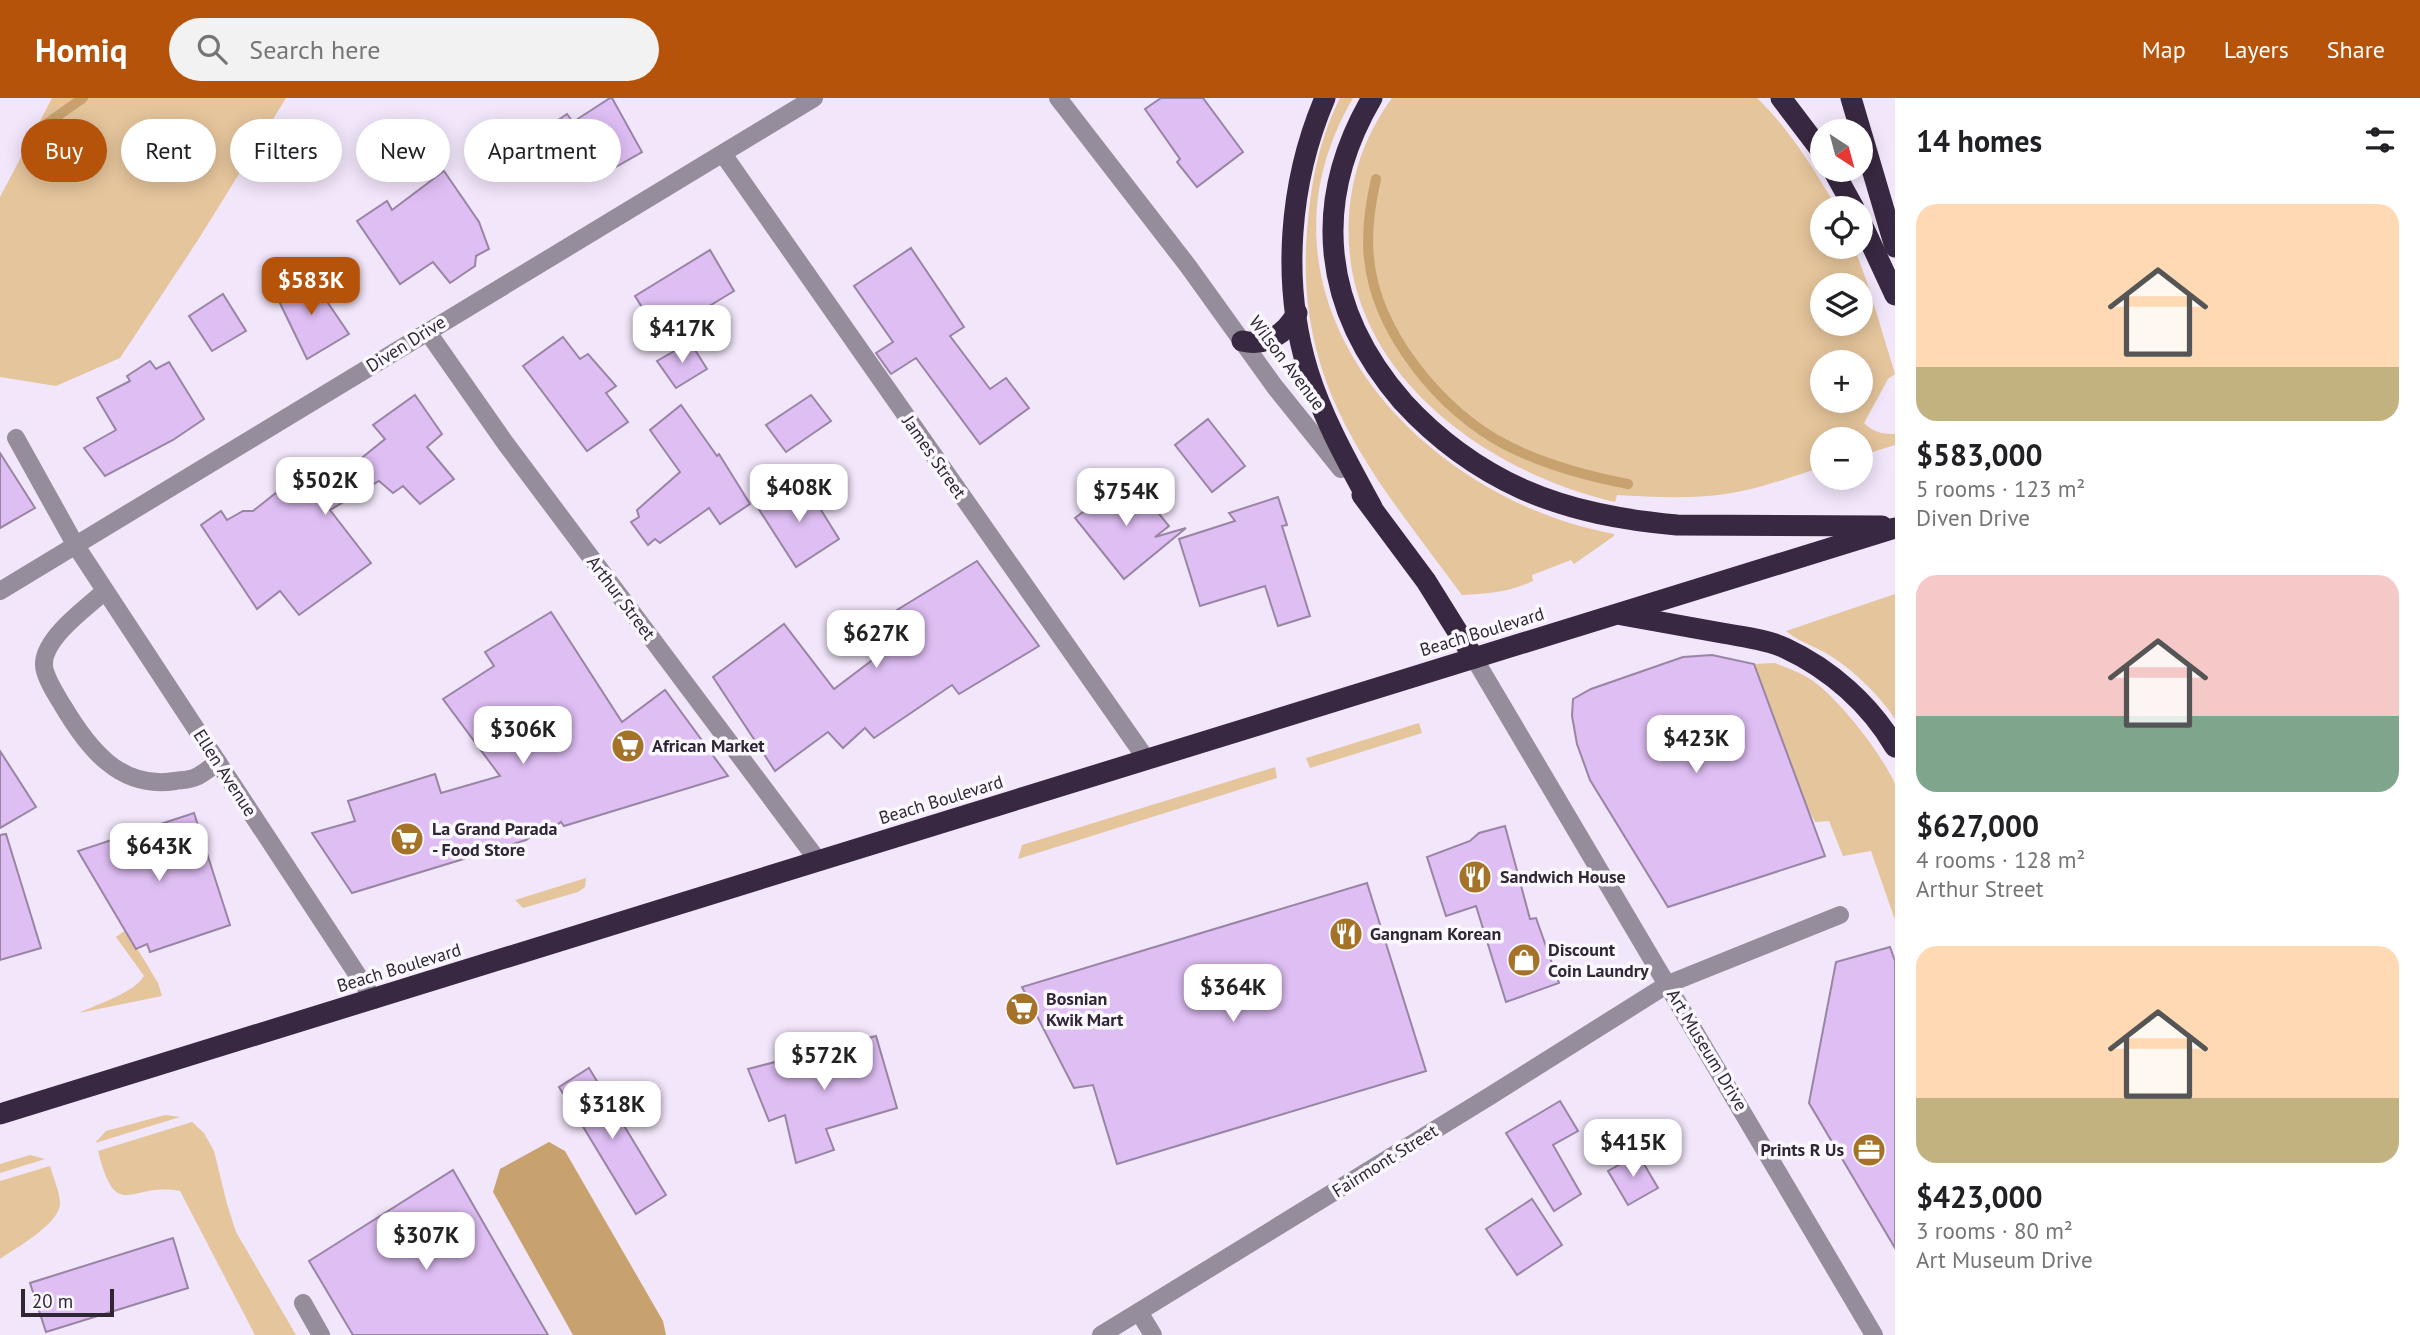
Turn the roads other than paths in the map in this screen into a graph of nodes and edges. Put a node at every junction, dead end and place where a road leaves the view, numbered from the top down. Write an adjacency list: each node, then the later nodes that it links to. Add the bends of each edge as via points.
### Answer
1 (814, 98): 8 (street, Diven Drive)
2 (1058, 98): 14 (street, Wilson Avenue)
3 (1325, 98): 12 (highway, via 1303,167 1295,211)
4 (1372, 98): 18 (highway, via 1348,148 1334,202 1334,255 1340,289 1360,341 1381,375 1444,440 1523,489 1579,510 1622,519 1713,526)
5 (1781, 98): 7 (highway)
6 (1851, 98): 9 (highway)
7 (1810, 136)
8 (723, 154): 13 (street, Diven Drive); 25 (street, James Street)
9 (1895, 247)
10 (1873, 248): 11 (highway)
11 (1895, 295)
12 (1297, 313): 14 (highway, via 1275,337 1257,343); 17 (highway, via 1312,384)
13 (427, 331): 19 (street, Diven Drive); 27 (street, Arthur Street, via 506,444)
14 (1242, 341): 16 (street, Wilson Avenue)
15 (16, 438): 19 (street, Ellen Avenue)
16 (1341, 469): 17 (highway, Wilson Avenue)
17 (1372, 507): 23 (highway, Wilson Avenue)
18 (1895, 527): 22 (highway, Beach Boulevard)
19 (76, 546): 20 (street, Diven Drive); 21 (street, Ellen Avenue)
20 (0, 591)
21 (105, 591): 26 (street, Ellen Avenue); 26 (street, via 69,622 43,663 67,712 95,752 127,777 163,783 195,778)
22 (1616, 614): 23 (highway, Beach Boulevard); 24 (highway, via 1784,647 1855,695)
23 (1474, 658): 25 (highway, Beach Boulevard); 29 (street, Art Museum Drive)
24 (1895, 747)
25 (1147, 760): 27 (highway, Beach Boulevard)
26 (218, 762): 30 (street, Ellen Avenue)
27 (819, 862): 30 (highway, Beach Boulevard)
28 (1840, 915): 29 (street, Fairmont Street)
29 (1668, 984): 33 (street, Fairmont Street); 37 (street, Art Museum Drive)
30 (374, 1000): 31 (highway, Beach Boulevard)
31 (0, 1114)
32 (303, 1303): 34 (street)
33 (1139, 1312): 35 (street, Fairmont Street); 36 (street)
34 (321, 1335)
35 (1101, 1335)
36 (1153, 1335)
37 (1874, 1335)

